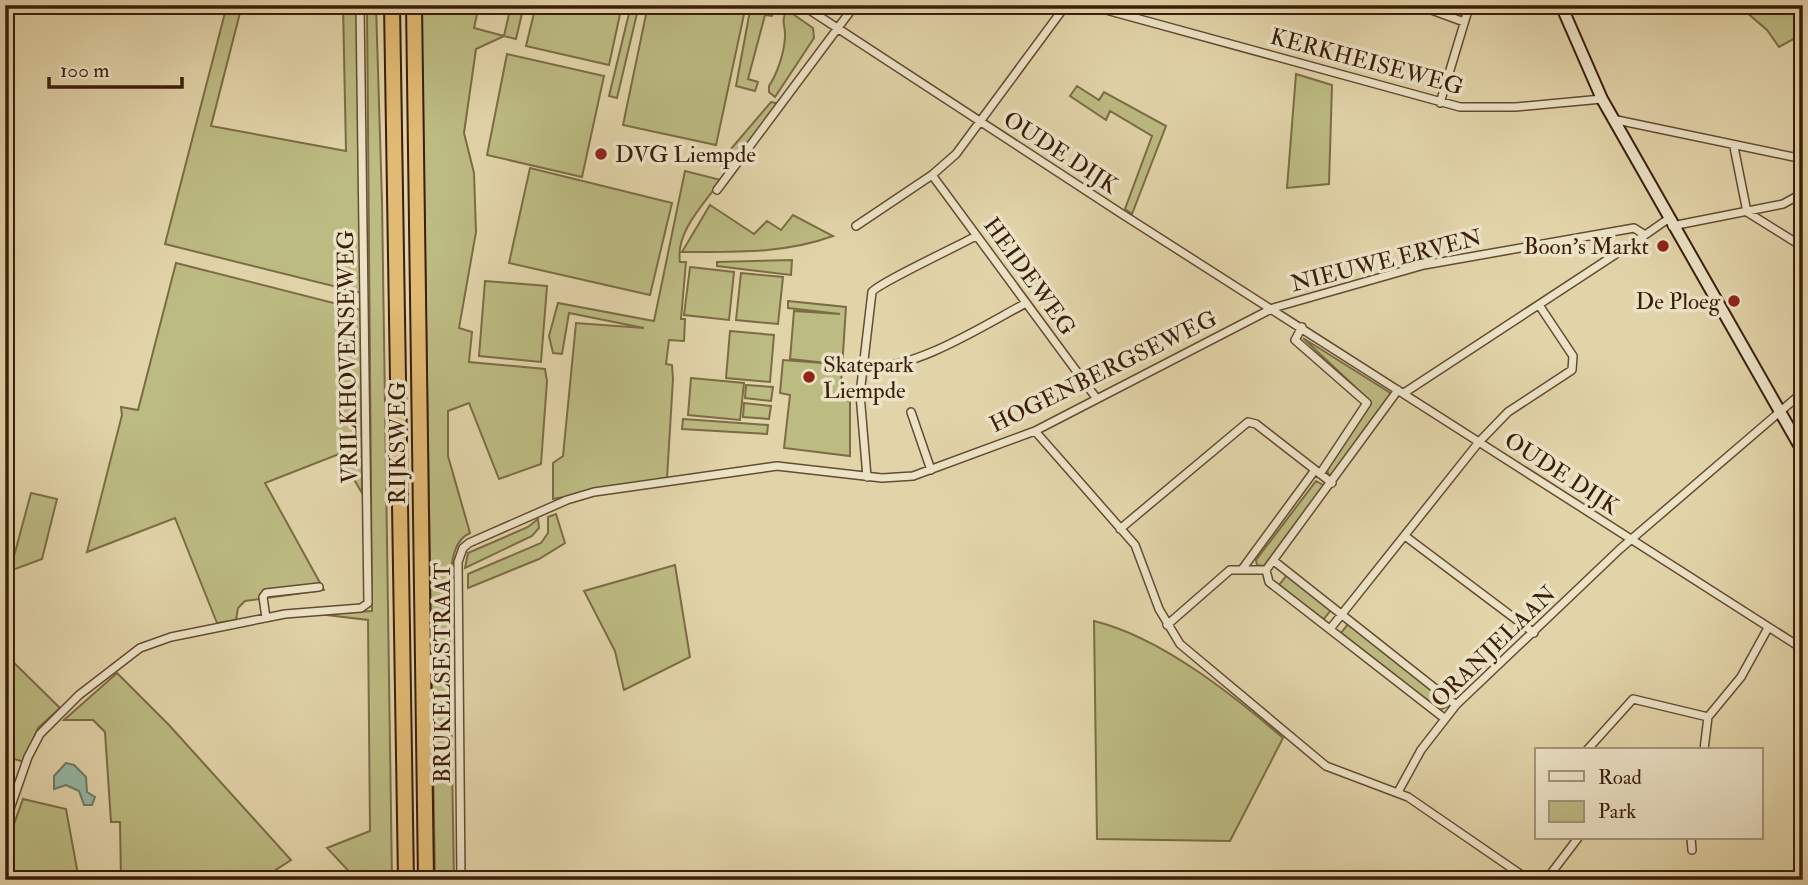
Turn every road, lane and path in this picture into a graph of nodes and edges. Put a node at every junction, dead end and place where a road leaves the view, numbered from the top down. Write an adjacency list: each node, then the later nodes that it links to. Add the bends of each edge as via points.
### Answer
1 (360, 5): 54 (street, VRILKHOVENSEWEG, via 369,599 361,608)
2 (802, 5): 12 (street, OUDE DIJK)
3 (855, 5): 12 (street)
4 (1066, 5): 16 (street)
5 (1088, 5): 14 (street, KERKHEISEWEG)
6 (1418, 5): 11 (street)
7 (1561, 5): 13 (street)
8 (1469, 7): 11 (street)
9 (392, 9): 70 (highway, RIJKSWEG)
10 (414, 9): 71 (highway, RIJKSWEG)
11 (1464, 22): 14 (street)
12 (838, 29): 16 (street, OUDE DIJK); 20 (street)
13 (1602, 99): 14 (street, KERKHEISEWEG, via 1484,109); 15 (street)
14 (1440, 103)
15 (1612, 119): 17 (street); 23 (street)
16 (980, 122): 19 (street, via 956,154); 30 (street, OUDE DIJK)
17 (1734, 147): 18 (street); 22 (street)
18 (1803, 159)
19 (932, 175): 24 (street); 26 (street, HEIDEWEG)
20 (717, 190)
21 (1803, 193): 22 (street, via 1783,204)
22 (1747, 212): 23 (street); 27 (street)
23 (1670, 222): 25 (street); 37 (street)
24 (856, 226)
25 (1645, 235): 29 (street); 30 (street, NIEUWE ERVEN, via 1633,228 1424,265)
26 (976, 236): 28 (street, HEIDEWEG); 32 (street, via 881,283 872,292)
27 (1803, 247)
28 (1026, 303): 32 (street, via 910,359); 35 (street, HEIDEWEG)
29 (1539, 305): 33 (street); 39 (street, via 1573,356 1572,370 1508,412)
30 (1273, 309): 31 (street, OUDE DIJK); 35 (street, HOGENBERGSEWEG)
31 (1302, 327): 33 (street, OUDE DIJK); 42 (street, via 1295,340 1367,403)
32 (863, 368): 43 (street, via 860,420)
33 (1401, 392): 39 (street, OUDE DIJK); 44 (street)
34 (1803, 392): 37 (street, ORANJELAAN)
35 (1097, 399): 38 (street, HOGENBERGSEWEG)
36 (911, 412): 41 (street)
37 (1778, 413): 40 (street); 48 (street, ORANJELAAN)
38 (1035, 431): 41 (street, HOGENBERGSEWEG); 46 (street)
39 (1479, 442): 47 (street); 48 (street, OUDE DIJK)
40 (1803, 452)
41 (931, 470): 43 (street, HOGENBERGSEWEG, via 897,478)
42 (1318, 472): 44 (street); 46 (street, via 1248,422); 50 (street)
43 (867, 477): 45 (street, HOGENBERGSEWEG, via 777,466 594,492)
44 (1332, 483): 49 (street)
45 (537, 512): 72 (street, BRUKELSESTRAAT, via 469,543 458,562)
46 (1120, 529): 55 (street, via 1141,557)
47 (1405, 536): 53 (street); 58 (street)
48 (1631, 541): 56 (street, OUDE DIJK); 58 (street, ORANJELAAN)
49 (1274, 561): 51 (street); 53 (street)
50 (1243, 568): 51 (street); 55 (street, via 1230,570)
51 (1266, 570): 57 (street, via 1269,582)
52 (319, 587): 54 (street, via 266,593)
53 (1342, 615): 57 (street); 60 (street)
54 (267, 618): 66 (street, VRILKHOVENSEWEG, via 154,641 102,676 40,734)
55 (1167, 625): 65 (street, via 1180,644 1326,766)
56 (1769, 628): 59 (street, OUDE DIJK); 61 (street, via 1741,677)
57 (1330, 629): 62 (street)
58 (1534, 632): 60 (street, ORANJELAAN)
59 (1803, 649)
60 (1456, 705): 62 (street, ORANJELAAN)
61 (1708, 717): 63 (street, via 1633,699); 64 (street)
62 (1444, 718): 65 (street, ORANJELAAN)
63 (1589, 748)
64 (1704, 748)
65 (1398, 792): 73 (street)
66 (5, 823)
67 (1576, 840): 74 (street)
68 (1691, 840): 69 (street)
69 (1692, 850)
70 (405, 880)
71 (426, 880)
72 (461, 880)
73 (1529, 880)
74 (1546, 880)

